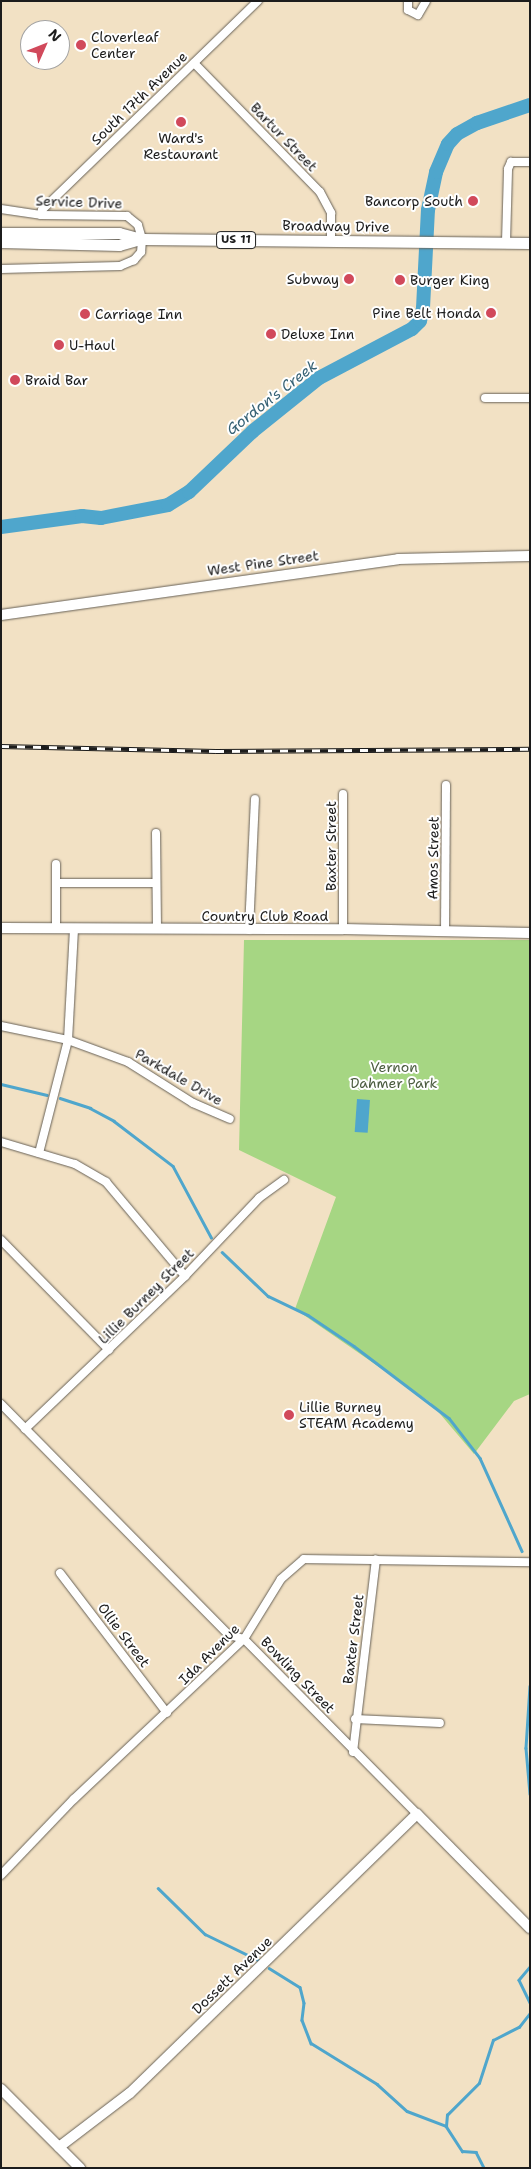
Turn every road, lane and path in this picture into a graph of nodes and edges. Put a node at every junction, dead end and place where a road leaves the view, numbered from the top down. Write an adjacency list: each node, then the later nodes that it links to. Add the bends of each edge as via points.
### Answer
1 (258, 1): 4 (street, South 17th Avenue)
2 (408, 1): 3 (street, via 408,10 418,16)
3 (426, 1)
4 (194, 63): 7 (street, South 17th Avenue, via 42,210); 12 (street, Bartur Street, via 320,192 331,213)
5 (530, 162): 14 (street, via 511,162 508,169)
6 (1, 209): 7 (street, Service Drive)
7 (41, 215): 11 (street, Service Drive, via 130,217 138,224)
8 (1, 229): 10 (main road)
9 (1, 233): 10 (main road, Broadway Drive / US 11)
10 (14, 233): 11 (main road, Broadway Drive / US 11, via 119,233)
11 (142, 239): 12 (main road, Broadway Drive / US 11); 16 (main road, Broadway Drive / US 11, via 119,245); 18 (street, via 141,252 134,260 120,266)
12 (331, 241): 14 (main road, Broadway Drive / US 11)
13 (1, 242): 16 (main road, Broadway Drive / US 11)
14 (506, 242): 15 (main road, Broadway Drive / US 11)
15 (530, 242)
16 (24, 243): 17 (main road)
17 (1, 249)
18 (1, 269)
19 (485, 398): 20 (street)
20 (530, 398)
21 (530, 556): 22 (street, West Pine Street, via 398,559)
22 (1, 615)
23 (446, 785): 36 (street, Amos Street)
24 (343, 794): 34 (street, Baxter Street)
25 (255, 799): 35 (street)
26 (156, 833): 29 (street)
27 (56, 864): 28 (street)
28 (58, 883): 29 (street); 31 (street)
29 (156, 883): 33 (street)
30 (1, 928): 31 (street, Country Club Road)
31 (56, 929): 32 (street, Country Club Road)
32 (74, 929): 33 (street, Country Club Road); 39 (street)
33 (157, 929): 35 (street, Country Club Road)
34 (343, 929): 35 (street, Country Club Road); 36 (street, Country Club Road)
35 (249, 930)
36 (445, 931): 37 (street, Country Club Road)
37 (530, 934)
38 (1, 1026): 39 (street, Parkdale Drive)
39 (68, 1040): 40 (street, Parkdale Drive, via 128,1062 193,1103); 42 (street)
40 (230, 1119)
41 (1, 1142): 42 (street)
42 (39, 1153): 45 (street, via 75,1164 106,1182)
43 (284, 1180): 45 (street, Lillie Burney Street, via 259,1198)
44 (1, 1240): 46 (street)
45 (185, 1276): 46 (street, Lillie Burney Street)
46 (109, 1350): 48 (street, Lillie Burney Street)
47 (1, 1404): 48 (street, Bowling Street)
48 (25, 1429): 52 (street, Bowling Street, via 229,1635)
49 (376, 1559): 50 (street, Ida Avenue); 52 (street, Ida Avenue, via 311,1558 295,1564 281,1579); 54 (street, Baxter Street)
50 (530, 1562)
51 (60, 1573): 53 (street, Ollie Street)
52 (244, 1639): 53 (street, Ida Avenue); 56 (street, Bowling Street)
53 (167, 1713): 58 (street, Ida Avenue, via 74,1800)
54 (355, 1719): 55 (street); 56 (street, Baxter Street)
55 (440, 1723)
56 (353, 1752): 57 (street, Bowling Street)
57 (417, 1814): 59 (street, Bowling Street); 61 (street, Dossett Avenue, via 130,2093)
58 (1, 1875)
59 (530, 1928)
60 (1, 2089): 61 (street)
61 (59, 2147): 62 (street)
62 (80, 2168)

